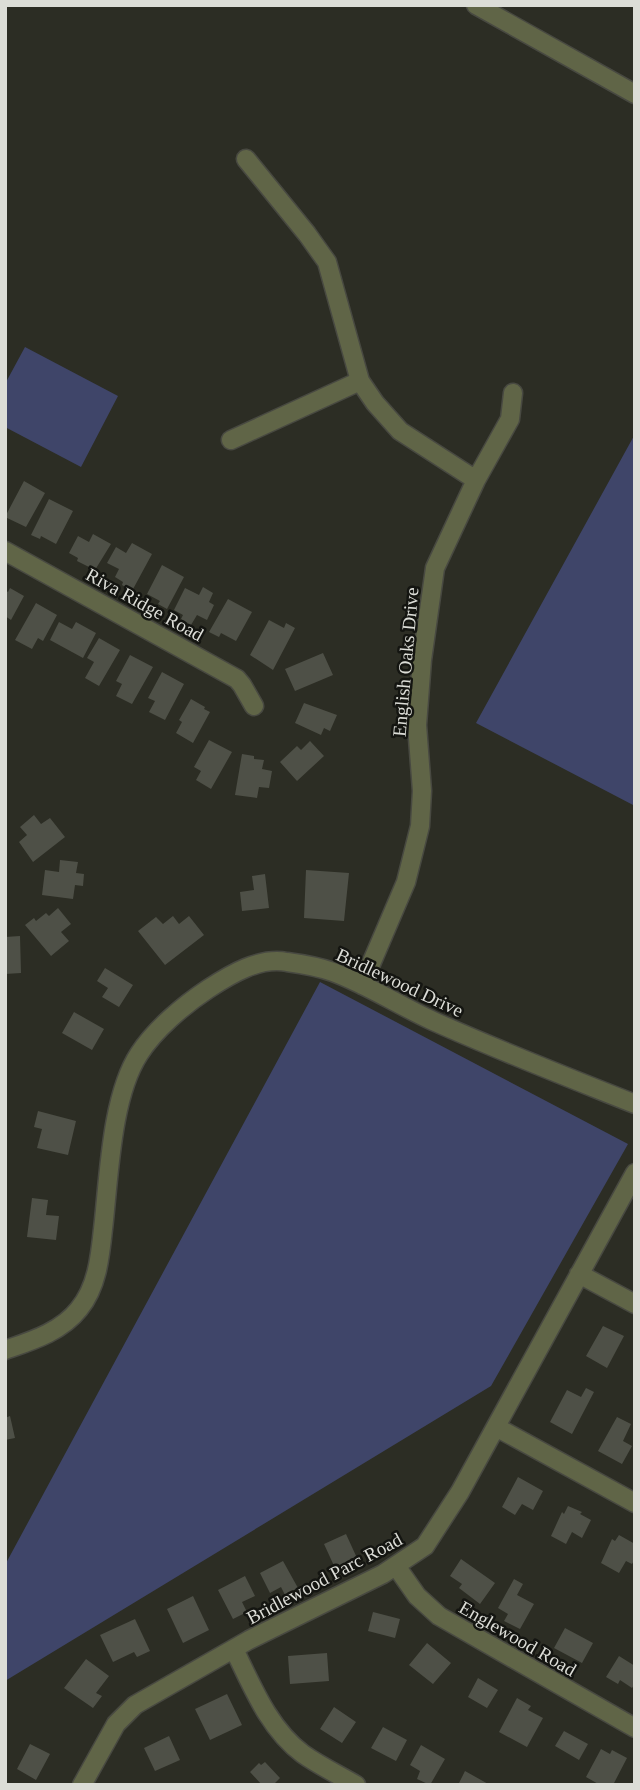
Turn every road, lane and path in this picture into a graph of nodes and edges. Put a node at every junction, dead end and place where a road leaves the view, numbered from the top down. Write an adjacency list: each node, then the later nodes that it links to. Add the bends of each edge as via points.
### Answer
1 (475, 5): 2 (street)
2 (635, 94)
3 (246, 159): 4 (street, via 327,262)
4 (360, 381): 6 (street); 7 (street, via 400,431)
5 (513, 393): 7 (street, English Oaks Drive, via 510,419)
6 (231, 440)
7 (476, 480): 10 (street, English Oaks Drive, via 435,568 417,724 421,826 406,882)
8 (5, 551): 9 (street, Riva Ridge Road, via 237,679)
9 (254, 706)
10 (362, 985): 11 (street, Bridlewood Drive, via 431,1020); 15 (street, Bridlewood Drive, via 331,971 265,962 205,991 155,1034 132,1067 118,1114 100,1256 90,1291 78,1311 59,1327)
11 (635, 1104)
12 (635, 1173): 13 (street, Bridlewood Parc Road)
13 (579, 1274): 14 (street); 16 (street, Bridlewood Parc Road)
14 (635, 1304)
15 (5, 1350)
16 (496, 1427): 17 (street); 18 (street, Bridlewood Parc Road, via 433,1536)
17 (635, 1503)
18 (396, 1566): 19 (street, Bridlewood Parc Road); 20 (street, Englewood Road, via 417,1596 445,1621)
19 (234, 1649): 21 (street, Bridlewood Parc Road, via 151,1693 123,1715); 22 (street, via 259,1701 290,1743)
20 (635, 1728)
21 (82, 1785)
22 (356, 1785)

